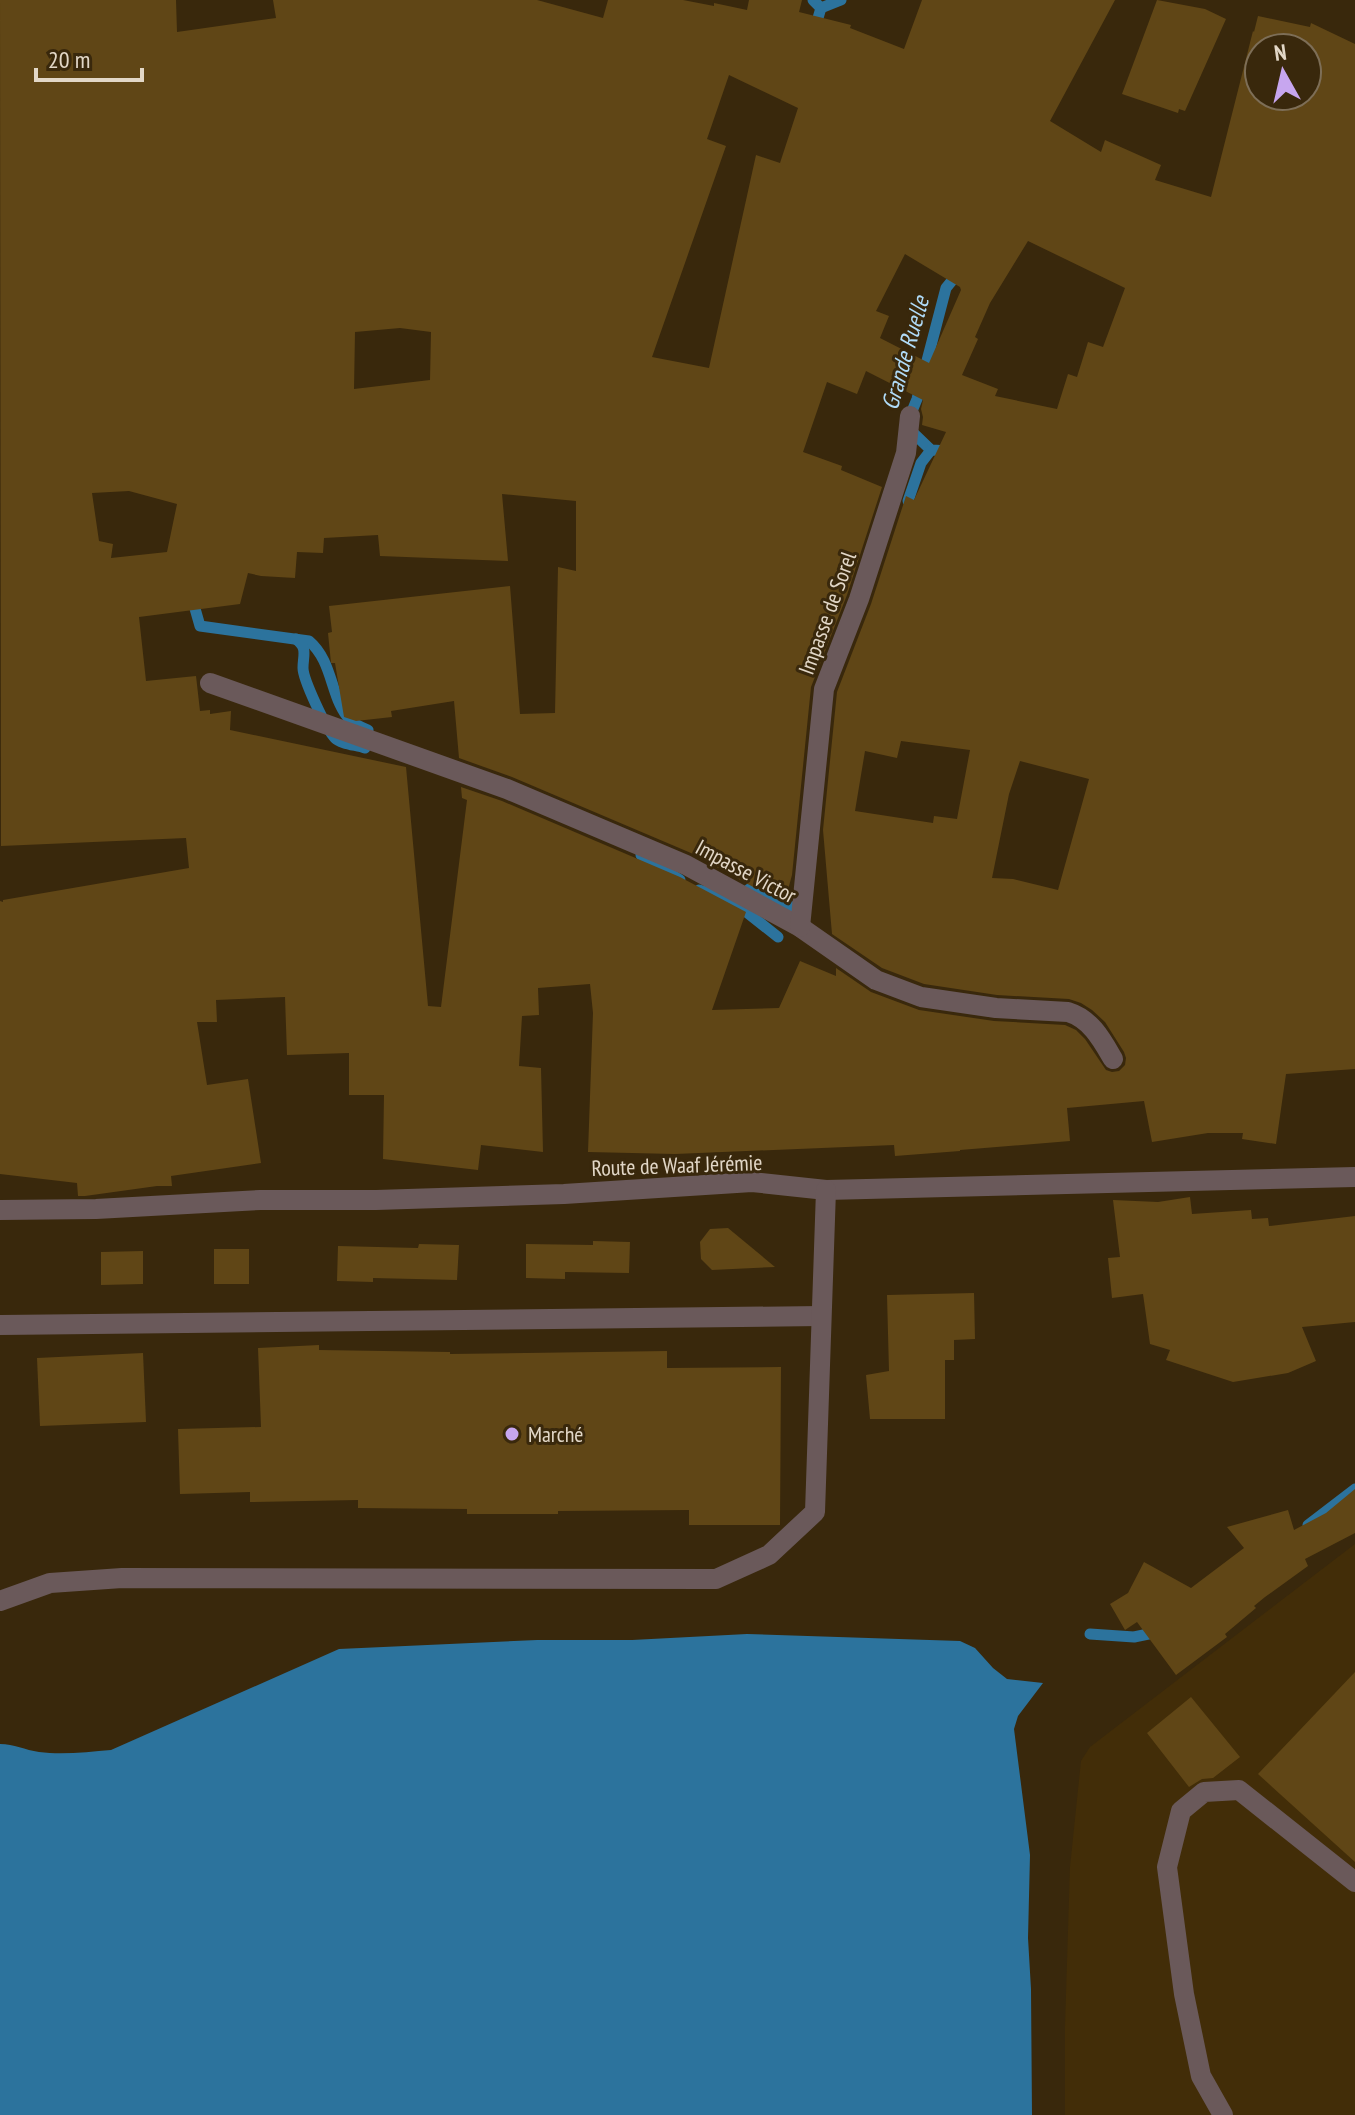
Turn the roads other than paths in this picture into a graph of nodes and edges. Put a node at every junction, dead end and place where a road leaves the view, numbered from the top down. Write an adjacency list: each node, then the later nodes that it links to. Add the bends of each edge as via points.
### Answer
1 (910, 416): 3 (street, Impasse de Sorel, via 906,453 824,689)
2 (210, 683): 3 (street, Impasse Victor, via 579,818 686,865)
3 (800, 927): 4 (street, Impasse Victor, via 876,980 921,997 1080,1016)
4 (1113, 1059)
5 (1355, 1177): 6 (street, Route de Waaf Jérémie)
6 (826, 1190): 7 (street, Route de Waaf Jérémie, via 752,1182 564,1194); 8 (street)
7 (0, 1210)
8 (821, 1316): 9 (street); 10 (street, via 815,1512 769,1555 716,1579 122,1578 50,1583)
9 (0, 1325)
10 (0, 1601)
11 (1355, 1882): 12 (street, via 1239,1790 1204,1792 1181,1811 1167,1867 1184,1994 1201,2076)
12 (1223, 2115)

